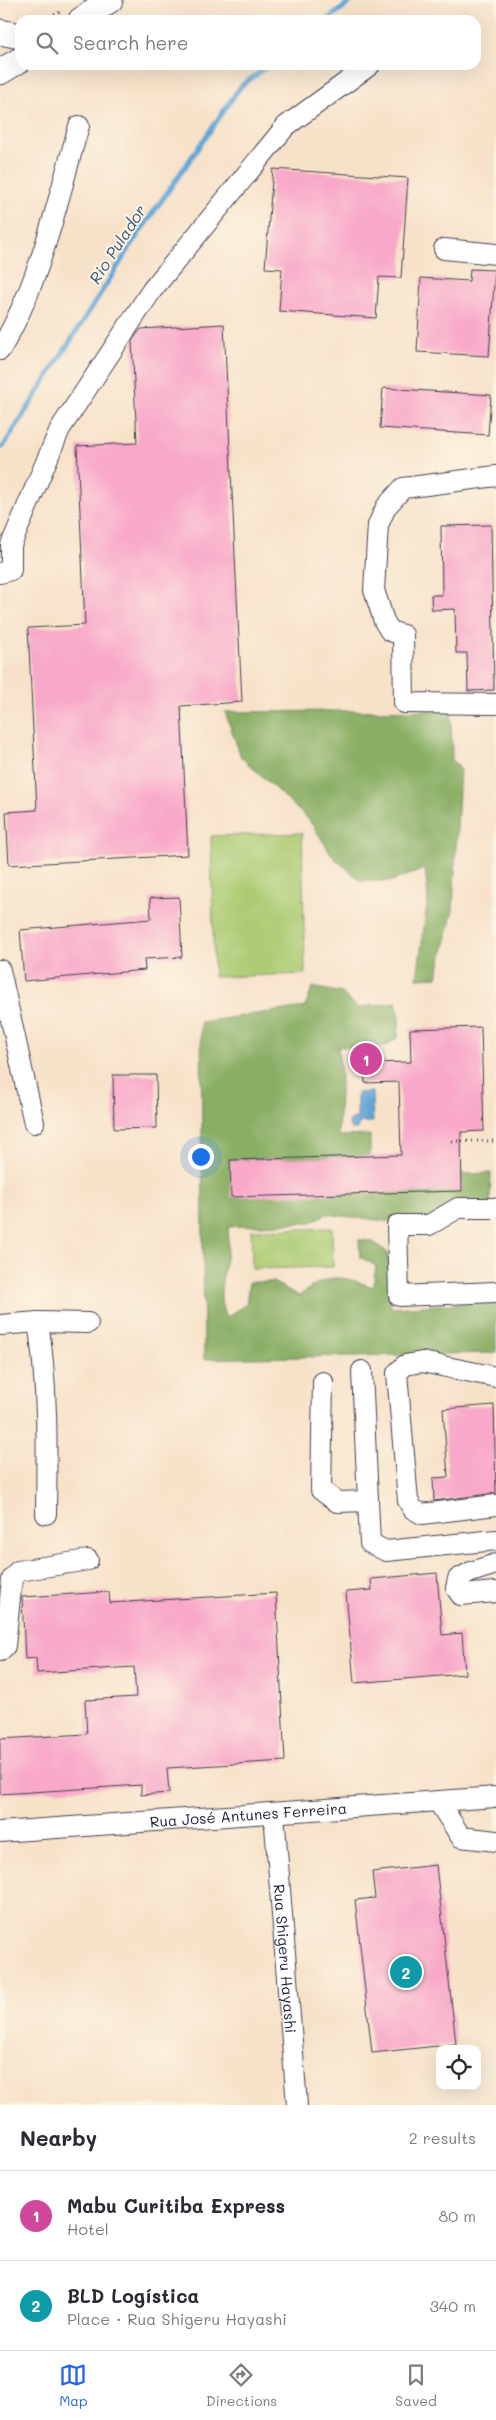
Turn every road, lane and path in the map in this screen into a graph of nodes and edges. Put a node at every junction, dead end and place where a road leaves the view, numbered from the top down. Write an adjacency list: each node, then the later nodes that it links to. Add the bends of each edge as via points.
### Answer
1 (110, 0): 2 (main road)
2 (73, 14)
3 (15, 29): 4 (main road)
4 (0, 32)
5 (15, 63): 7 (main road)
6 (363, 70): 13 (street, via 286,126 152,290 60,428)
7 (0, 72)
8 (79, 126): 11 (street, via 34,276 17,321)
9 (444, 249): 10 (street)
10 (496, 254)
11 (0, 350)
12 (496, 476): 15 (street, via 403,488 386,506 378,525 374,590 390,631 403,636 404,704)
13 (5, 545): 14 (street, via 11,570)
14 (0, 573)
15 (496, 704)
16 (0, 970): 17 (street)
17 (34, 1123)
18 (452, 1141): 19 (path)
19 (496, 1141)
20 (496, 1208): 21 (street, via 458,1208 429,1225 397,1225 399,1296)
21 (496, 1292)
22 (38, 1322): 23 (street); 24 (street); 30 (street, via 47,1443)
23 (88, 1323)
24 (0, 1325)
25 (362, 1371): 28 (street)
26 (496, 1377): 29 (street, via 422,1362 405,1365 397,1373 408,1501 413,1509 422,1514)
27 (323, 1382): 28 (street, via 320,1490 337,1502)
28 (368, 1501): 31 (street, via 370,1543 386,1550)
29 (496, 1505)
30 (46, 1514)
31 (496, 1540)
32 (88, 1560): 35 (street, via 18,1571 12,1579 4,1646)
33 (496, 1564): 34 (street, via 458,1579 456,1588 461,1595)
34 (496, 1592)
35 (0, 1652)
36 (496, 1797): 37 (street, Rua José Antunes Ferreira)
37 (438, 1801): 38 (street, Rua José Antunes Ferreira); 40 (street, via 461,1837)
38 (274, 1813): 39 (street, Rua José Antunes Ferreira); 41 (street, Rua Shigeru Hayashi)
39 (0, 1832)
40 (496, 1841)
41 (297, 2105)

